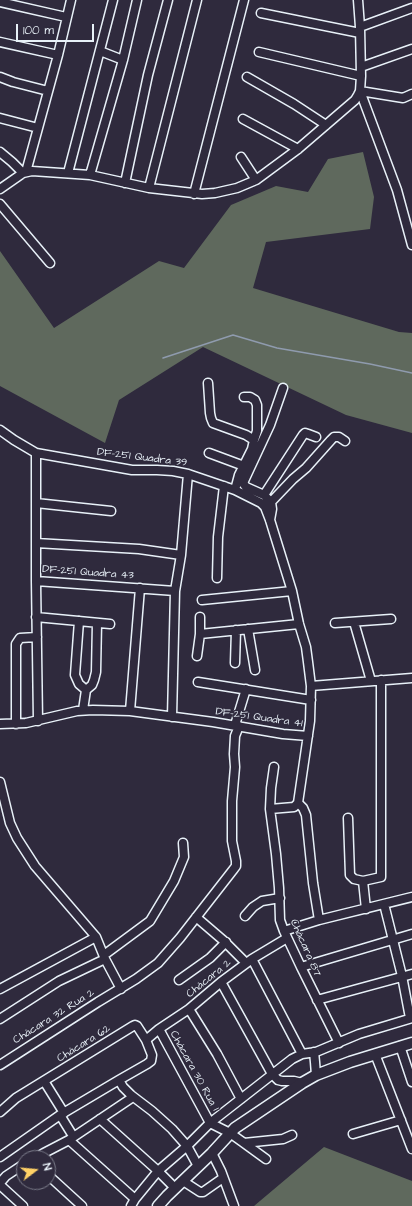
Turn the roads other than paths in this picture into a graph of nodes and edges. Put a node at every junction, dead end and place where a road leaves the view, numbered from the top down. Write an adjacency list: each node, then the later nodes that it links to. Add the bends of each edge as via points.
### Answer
1 (70, 0): 11 (street)
2 (113, 0): 15 (street)
3 (137, 0): 18 (street)
4 (168, 0): 37 (street, via 148,75)
5 (197, 0): 38 (street)
6 (244, 0): 40 (street)
7 (358, 0): 12 (street)
8 (0, 2): 11 (street)
9 (412, 8): 12 (street)
10 (261, 13): 12 (street)
11 (66, 17): 17 (street)
12 (360, 30): 19 (street)
13 (0, 42): 17 (street)
14 (412, 49): 19 (street)
15 (100, 51): 18 (street); 34 (street)
16 (259, 52): 20 (street)
17 (58, 55): 23 (street)
18 (123, 60): 35 (street)
19 (361, 67): 20 (street)
20 (361, 76): 24 (street)
21 (0, 77): 23 (street)
22 (247, 77): 28 (street)
23 (48, 91): 29 (street)
24 (360, 91): 25 (street, via 403,98); 28 (street, via 355,100); 42 (street, via 397,190)
25 (412, 94)
26 (0, 118): 29 (street)
27 (243, 118): 30 (street)
28 (326, 125): 30 (street)
29 (38, 128): 33 (street)
30 (298, 149): 36 (street)
31 (0, 152): 33 (street)
32 (241, 157): 36 (street)
33 (25, 173): 34 (street); 39 (street)
34 (68, 173): 35 (street)
35 (90, 175): 37 (street)
36 (256, 180): 40 (street, via 228,191)
37 (125, 183): 38 (street)
38 (149, 188): 40 (street)
39 (0, 189)
40 (194, 194)
41 (0, 204): 43 (street)
42 (412, 245)
43 (50, 263)
44 (208, 383): 49 (street, via 210,418 213,423 246,434)
45 (283, 388): 57 (street, via 270,425 244,483 246,487)
46 (244, 397): 49 (street, via 250,397 257,405 257,431)
47 (0, 430): 52 (street, DF-251 Quadra 39)
48 (316, 437): 57 (street, via 305,433 303,435)
49 (254, 440): 53 (street)
50 (345, 441): 58 (street, via 334,437)
51 (209, 452): 53 (street)
52 (36, 453): 54 (street, DF-251 Quadra 39, via 132,470); 59 (street, DF-251 Quadra 43)
53 (244, 466): 56 (street)
54 (188, 474): 55 (street, DF-251 Quadra 39); 63 (street)
55 (224, 486): 56 (street, DF-251 Quadra 39); 64 (street, via 218,537)
56 (235, 490): 61 (street, DF-251 Quadra 39, via 261,503)
57 (264, 495): 58 (street)
58 (271, 502): 61 (street)
59 (36, 503): 60 (street); 62 (street, DF-251 Quadra 43)
60 (111, 511)
61 (270, 520): 68 (street, DF-251 Quadra 39)
62 (36, 543): 63 (street, via 139,549); 65 (street, DF-251 Quadra 43)
63 (181, 555): 67 (street)
64 (217, 578)
65 (36, 580): 66 (street, DF-251 Quadra 43); 70 (street)
66 (140, 588): 67 (street, DF-251 Quadra 43); 95 (street)
67 (175, 591): 96 (street)
68 (292, 591): 69 (street); 78 (street, DF-251 Quadra 39)
69 (202, 600)
70 (36, 617): 73 (street); 82 (street)
71 (200, 617): 81 (street)
72 (391, 619): 74 (street)
73 (79, 621): 75 (street); 92 (street, via 75,675 79,684)
74 (354, 622): 76 (street); 88 (street)
75 (97, 623): 77 (street); 92 (street, via 96,672 92,685)
76 (335, 623)
77 (110, 624)
78 (299, 624): 79 (street); 90 (street, DF-251 Quadra 41, via 306,646)
79 (248, 629): 80 (street); 85 (street)
80 (236, 630): 81 (street); 84 (street)
81 (200, 634): 83 (street)
82 (37, 637): 97 (street); 99 (street, via 23,637 16,644)
83 (197, 656)
84 (235, 663)
85 (255, 670)
86 (412, 678): 87 (street)
87 (381, 680): 88 (street); 108 (street, via 381,877)
88 (371, 681): 90 (street)
89 (198, 682): 91 (street)
90 (311, 686): 93 (street, DF-251 Quadra 41)
91 (246, 689): 93 (street); 100 (street, Chácara 32 Rua 2)
92 (86, 690): 94 (street)
93 (311, 700): 101 (street, DF-251 Quadra 41)
94 (83, 710): 95 (street, DF-251 Quadra 41); 97 (street, DF-251 Quadra 41)
95 (130, 711): 96 (street, DF-251 Quadra 41)
96 (172, 717): 100 (street, DF-251 Quadra 41)
97 (38, 721): 99 (street)
98 (0, 724): 99 (street)
99 (16, 724)
100 (237, 726): 101 (street, DF-251 Quadra 41); 114 (street, Chácara 32 Rua 2, via 232,801 232,841 236,866)
101 (308, 736): 104 (street)
102 (274, 767): 105 (street, Chácara 87)
103 (0, 782): 118 (street, via 10,823 25,851 47,881)
104 (298, 803): 105 (street, via 294,807); 115 (street, via 306,815)
105 (270, 809): 110 (street, Chácara 87)
106 (348, 818): 108 (street, via 350,874 354,880)
107 (182, 843): 121 (street, via 184,857 150,921)
108 (363, 881): 112 (street)
109 (412, 897): 111 (street, Chácara 2)
110 (280, 898): 113 (street, via 262,901); 116 (street, Chácara 87, via 280,920)
111 (384, 904): 112 (street, Chácara 2); 119 (street)
112 (366, 909): 115 (street, Chácara 2)
113 (245, 916)
114 (196, 917): 120 (street); 129 (street, Chácara 32 Rua 2, via 158,963)
115 (319, 920): 116 (street, Chácara 2)
116 (286, 934): 122 (street, Chácara 2); 123 (street, Chácara 87)
117 (412, 934): 119 (street)
118 (96, 937): 121 (street); 128 (street)
119 (393, 940): 123 (street); 125 (street)
120 (226, 942): 122 (street); 126 (street, via 210,958)
121 (104, 957): 129 (street); 133 (street, via 59,981)
122 (249, 961): 127 (street, Chácara 2); 140 (street)
123 (301, 967): 130 (street, Chácara 87)
124 (412, 974): 125 (street)
125 (402, 976): 130 (street); 132 (street)
126 (179, 980)
127 (221, 982): 131 (street, Chácara 2); 143 (street)
128 (0, 989)
129 (121, 989): 142 (street, Chácara 32 Rua 2)
130 (317, 1000): 136 (street, Chácara 87)
131 (189, 1009): 134 (street, Chácara 2); 150 (street)
132 (411, 1018): 136 (street)
133 (0, 1019)
134 (159, 1029): 135 (street, Chácara 2); 155 (street, Chácara 30 Rua 1)
135 (146, 1040): 145 (street, via 152,1055 151,1061); 146 (street, Chácara 62, via 135,1025)
136 (339, 1043): 139 (street)
137 (412, 1043): 138 (main road)
138 (400, 1046): 141 (main road); 147 (street)
139 (314, 1052): 140 (street); 144 (street)
140 (302, 1054): 143 (street)
141 (375, 1054): 144 (main road); 154 (street)
142 (0, 1065)
143 (272, 1074): 148 (street, via 278,1080); 150 (street)
144 (316, 1075): 148 (main road)
145 (119, 1080): 149 (street, via 126,1092); 152 (street)
146 (44, 1082): 151 (street, Chácara 62, via 16,1098); 152 (street)
147 (412, 1082)
148 (302, 1083): 156 (main road)
149 (134, 1097): 153 (street); 161 (street, via 172,1129)
150 (241, 1099): 155 (street)
151 (0, 1112)
152 (62, 1114): 159 (street); 165 (street)
153 (100, 1119): 159 (street); 169 (street)
154 (401, 1120): 157 (street); 162 (street)
155 (210, 1123): 156 (street); 161 (street)
156 (230, 1133): 160 (street); 164 (main road)
157 (353, 1134)
158 (292, 1135): 160 (street, via 283,1139)
159 (71, 1138): 163 (street); 175 (street)
160 (244, 1143): 166 (street)
161 (187, 1146): 167 (street); 169 (street)
162 (412, 1149)
163 (50, 1150)
164 (212, 1153): 167 (main road); 170 (street)
165 (0, 1158)
166 (266, 1158)
167 (198, 1166): 171 (main road)
168 (16, 1169): 173 (street)
169 (158, 1171): 174 (street); 175 (street)
170 (223, 1178): 171 (street, via 203,1192 198,1192); 179 (street)
171 (183, 1181): 174 (main road)
172 (56, 1182): 177 (street)
173 (0, 1184): 176 (street)
174 (175, 1188): 178 (main road)
175 (133, 1202)
176 (23, 1206)
177 (82, 1206)
178 (158, 1206)
179 (234, 1206)

